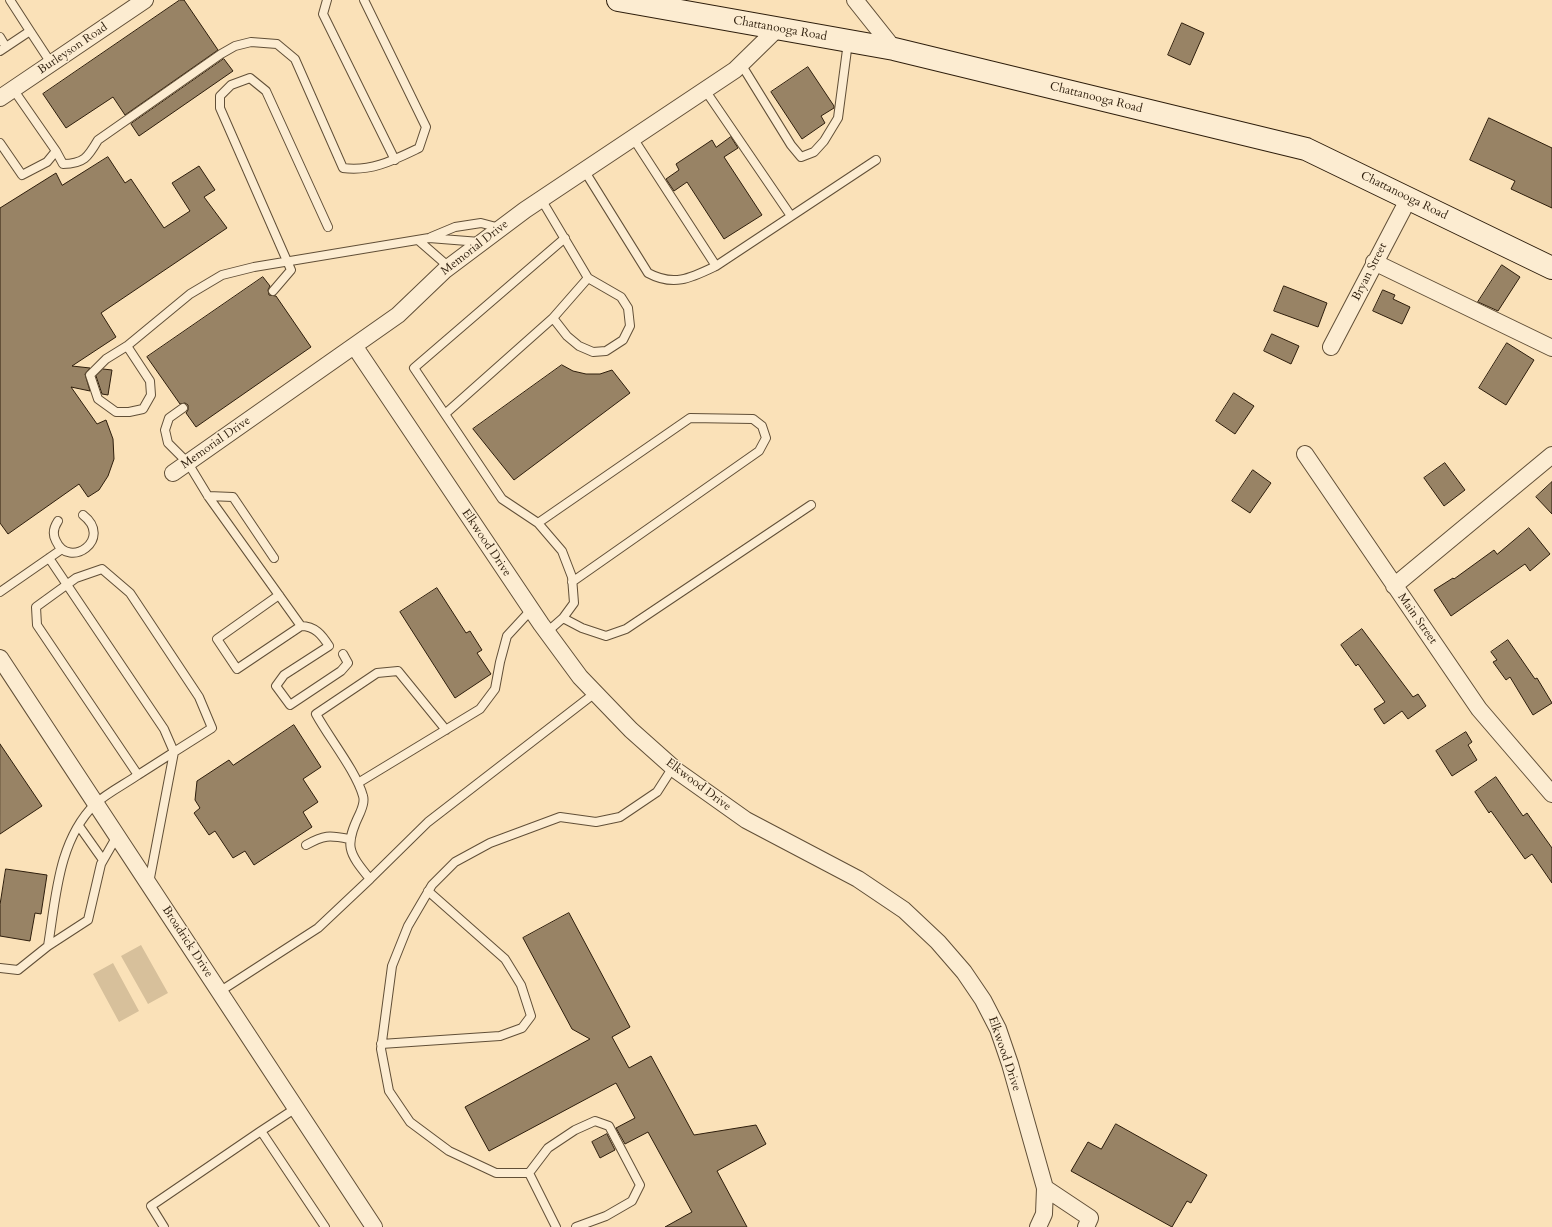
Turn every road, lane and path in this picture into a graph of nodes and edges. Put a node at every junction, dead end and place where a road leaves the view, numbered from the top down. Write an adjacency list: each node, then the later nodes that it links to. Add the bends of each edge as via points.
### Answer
1 (10, 0): 8 (lane)
2 (145, 0): 13 (street, Burleyson Road)
3 (327, 0): 20 (lane, via 323,14)
4 (364, 0): 20 (lane, via 426,127 419,148)
5 (618, 0): 7 (main road, Chattanooga Road)
6 (855, 0): 12 (street)
7 (778, 28): 10 (main road, Chattanooga Road); 14 (street, Memorial Drive)
8 (30, 31): 11 (lane); 13 (lane)
9 (0, 37): 11 (lane)
10 (849, 41): 12 (main road, Chattanooga Road); 14 (lane, via 838,118 814,152 801,157)
11 (3, 49)
12 (894, 49): 23 (main road, Chattanooga Road, via 1306,148)
13 (51, 63): 16 (street, Burleyson Road)
14 (741, 64): 15 (street, Memorial Drive)
15 (705, 90): 17 (street, Memorial Drive); 25 (lane)
16 (7, 94): 19 (lane)
17 (633, 138): 22 (street, Memorial Drive); 34 (lane)
18 (0, 143): 19 (lane, via 22,175 47,162)
19 (56, 151): 20 (lane, via 63,164 76,164 88,157 98,140 220,54 235,46 251,42 276,44 296,59 344,168 358,170)
20 (395, 160)
21 (876, 160): 25 (lane)
22 (584, 170): 24 (street, Memorial Drive); 34 (lane, via 648,273 661,280 680,280)
23 (1409, 198): 33 (street, Bryan Street); 36 (main road, Chattanooga Road)
24 (541, 199): 27 (street, Memorial Drive); 29 (lane)
25 (791, 216): 34 (lane)
26 (328, 227): 32 (lane, via 266,91 250,78 231,85 220,96 220,108)
27 (500, 228): 28 (lane, via 481,223 455,227); 31 (street, Memorial Drive)
28 (429, 238): 30 (lane); 31 (lane)
29 (565, 238): 37 (lane); 45 (lane, via 414,368)
30 (418, 240): 32 (lane); 35 (lane)
31 (480, 242): 35 (street, Memorial Drive)
32 (286, 262): 38 (lane, via 291,270); 40 (lane, via 222,275 190,294)
33 (1374, 262): 42 (street, Bryan Street); 43 (street)
34 (716, 266)
35 (449, 267): 41 (street, Memorial Drive, via 398,315)
36 (1552, 268)
37 (588, 278): 39 (lane); 39 (lane, via 621,297 628,308 630,326 623,340 606,351 593,352 573,341)
38 (273, 291)
39 (553, 318): 45 (lane)
40 (127, 346): 40 (lane, via 106,359 90,375 98,400 116,412 143,409 151,395 150,382)
41 (355, 347): 48 (street, Memorial Drive); 63 (street, Elkwood Drive)
42 (1332, 347)
43 (1552, 348)
44 (183, 408): 48 (lane, via 169,418 165,430 168,443)
45 (445, 414): 54 (lane, via 502,499)
46 (1305, 454): 60 (street)
47 (1552, 455): 60 (street, Main Street)
48 (188, 463): 49 (street, Memorial Drive); 50 (lane)
49 (173, 473)
50 (208, 496): 57 (lane, via 233,497); 62 (lane)
51 (810, 505): 64 (lane, via 626,629 606,636)
52 (83, 515): 55 (lane, via 93,529 91,543 87,548 74,553)
53 (58, 520): 55 (lane, via 54,538)
54 (538, 523): 58 (lane, via 562,551); 58 (lane, via 690,418 753,419 762,426 766,438 759,451)
55 (62, 549): 56 (lane)
56 (49, 558): 59 (lane); 61 (lane)
57 (274, 558)
58 (572, 582): 64 (lane, via 574,603)
59 (68, 584): 71 (lane, via 164,729); 71 (lane, via 76,578 102,569 130,593 199,697 212,728); 73 (lane, via 36,607 37,625)
60 (1394, 586): 75 (street, Main Street, via 1479,709)
61 (0, 592)
62 (279, 595): 65 (lane); 65 (lane, via 216,639 237,669)
63 (531, 610): 66 (street, Elkwood Drive); 70 (lane, via 507,636 495,689 480,709)
64 (563, 618): 66 (lane)
65 (301, 626): 67 (lane, via 308,626 322,634 329,646 284,675 276,686 290,705 341,672 348,663)
66 (547, 632): 69 (street, Elkwood Drive)
67 (343, 654)
68 (0, 658): 76 (street, Broadrick Drive)
69 (595, 693): 72 (street, Elkwood Drive, via 631,730); 82 (lane, via 428,822)
70 (446, 730): 74 (lane); 74 (lane, via 398,671 377,673 316,714)
71 (174, 752): 73 (lane); 83 (lane)
72 (673, 767): 84 (lane, via 657,792 620,817 596,822 560,817 490,843 456,862); 92 (street, Elkwood Drive, via 746,820 858,879 904,910 938,942 964,972 983,1000 998,1030)
73 (138, 775): 76 (lane)
74 (358, 783): 79 (lane, via 364,798 364,806)
75 (1552, 794)
76 (96, 804): 77 (lane); 78 (street, Broadrick Drive)
77 (79, 826): 81 (lane); 85 (lane, via 72,834 63,859)
78 (117, 836): 81 (lane); 83 (street, Broadrick Drive)
79 (349, 839): 80 (lane, via 331,835 321,836); 82 (lane, via 354,858)
80 (306, 845)
81 (103, 860): 85 (lane, via 88,920)
82 (370, 879): 87 (lane, via 318,928)
83 (148, 884): 87 (street, Broadrick Drive)
84 (428, 891): 88 (lane, via 408,926 392,966); 88 (lane, via 505,959 521,984 531,1016 522,1028 500,1036)
85 (48, 946): 86 (lane, via 18,970)
86 (0, 968)
87 (219, 992): 89 (street, Broadrick Drive)
88 (381, 1044): 91 (lane, via 389,1091 410,1122 449,1151 496,1173)
89 (296, 1108): 90 (lane); 95 (street, Broadrick Drive)
90 (261, 1131): 93 (lane, via 151,1206); 94 (lane)
91 (529, 1173): 96 (lane); 97 (lane, via 548,1148 575,1130 595,1122 609,1126 640,1185 632,1201 606,1216)
92 (1045, 1188): 98 (street, Elkwood Drive, via 1044,1214); 99 (street, via 1090,1218)
93 (164, 1227)
94 (325, 1227)
95 (374, 1227)
96 (556, 1227)
97 (576, 1227)
98 (1038, 1227)
99 (1086, 1227)

